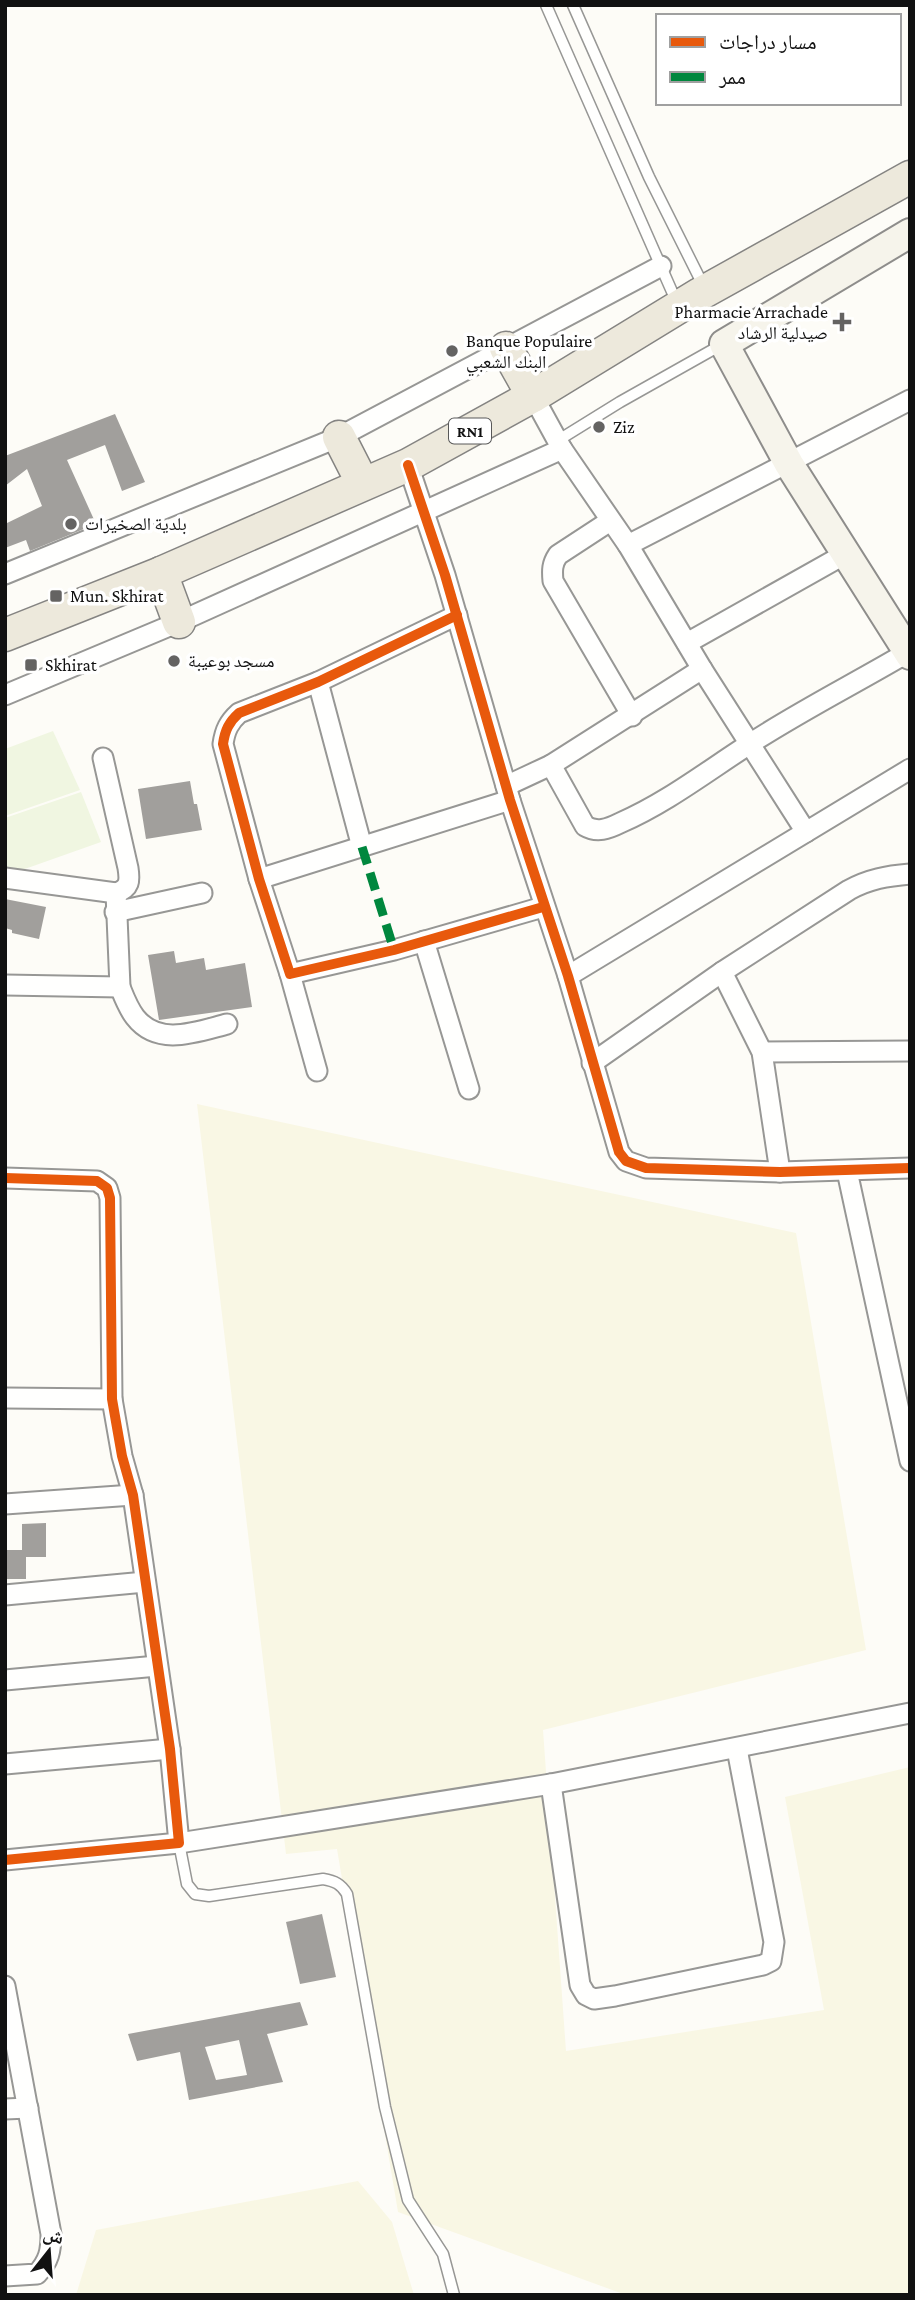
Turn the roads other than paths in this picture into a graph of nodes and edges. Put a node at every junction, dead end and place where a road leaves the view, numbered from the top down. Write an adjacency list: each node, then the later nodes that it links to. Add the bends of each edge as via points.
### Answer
1 (546, 5): 5 (lane)
2 (573, 5): 6 (lane, via 649,177)
3 (910, 177): 6 (main road, RN1)
4 (910, 233): 8 (street)
5 (661, 266): 7 (lane); 9 (street)
6 (706, 290): 7 (main road, RN1)
7 (679, 307): 10 (main road, RN1)
8 (724, 344): 13 (lane, via 620,402); 14 (street)
9 (506, 348): 10 (main road); 12 (street)
10 (533, 396): 13 (street); 15 (main road, RN1)
11 (910, 400): 14 (street)
12 (339, 437): 16 (main road); 22 (street)
13 (560, 445): 17 (street); 18 (street)
14 (789, 464): 19 (street); 20 (street)
15 (408, 465): 16 (main road, RN1); 17 (street)
16 (363, 484): 21 (main road, RN1)
17 (425, 512): 23 (street); 24 (street)
18 (610, 521): 19 (street); 31 (street, via 558,555 552,563 553,582)
19 (628, 545): 26 (street)
20 (847, 553): 26 (street); 27 (street)
21 (161, 573): 24 (main road); 25 (main road, RN1)
22 (5, 574)
23 (457, 615): 29 (street); 36 (street)
24 (179, 622): 30 (street)
25 (5, 635)
26 (687, 643): 28 (street)
27 (909, 653): 32 (street)
28 (702, 669): 31 (street); 32 (street)
29 (318, 682): 38 (street); 41 (street, via 239,713 225,731 223,744)
30 (5, 695)
31 (632, 716): 34 (street)
32 (750, 744): 34 (street, via 678,792 604,830 585,826); 37 (street)
33 (103, 758): 43 (street, via 130,881)
34 (551, 765): 36 (street)
35 (910, 769): 37 (street)
36 (508, 793): 38 (street); 44 (street)
37 (806, 832): 48 (street)
38 (362, 847): 41 (street)
39 (910, 874): 46 (street, via 866,880)
40 (5, 878): 43 (street)
41 (259, 879): 47 (street)
42 (202, 893): 43 (street)
43 (116, 902): 50 (street)
44 (543, 907): 45 (street); 48 (street)
45 (424, 941): 47 (street); 56 (street)
46 (722, 972): 53 (street); 54 (street)
47 (290, 974): 55 (street)
48 (568, 976): 54 (street)
49 (5, 985): 50 (street)
50 (120, 987): 51 (street, via 133,1014 158,1034 189,1034)
51 (227, 1024)
52 (910, 1051): 53 (street)
53 (762, 1052): 59 (street)
54 (592, 1063): 59 (street, via 619,1152 626,1161 646,1168)
55 (317, 1071)
56 (469, 1089)
57 (910, 1168): 58 (street)
58 (847, 1171): 59 (street); 63 (street)
59 (780, 1172)
60 (5, 1178): 62 (street, via 97,1181 107,1188)
61 (5, 1398): 62 (street)
62 (112, 1399): 65 (street)
63 (908, 1438): 64 (street)
64 (910, 1461)
65 (133, 1496): 66 (street); 67 (street)
66 (5, 1504)
67 (145, 1582): 68 (street); 69 (street)
68 (5, 1595)
69 (157, 1666): 70 (street); 72 (street)
70 (5, 1680)
71 (910, 1713): 73 (street)
72 (170, 1749): 74 (street); 76 (street)
73 (737, 1749): 75 (street); 75 (street, via 775,1941 771,1961 615,1996 594,1999 580,1985)
74 (5, 1764)
75 (551, 1784): 76 (street)
76 (179, 1843): 77 (street); 83 (lane, via 187,1884 195,1894 209,1896 323,1880 342,1886 347,1894 385,2107 408,2200 443,2254)
77 (5, 1860)
78 (5, 1986): 79 (street)
79 (28, 2108): 80 (street); 81 (street, via 51,2252 37,2274)
80 (5, 2109)
81 (12, 2276): 82 (street)
82 (13, 2295)
83 (454, 2295)

